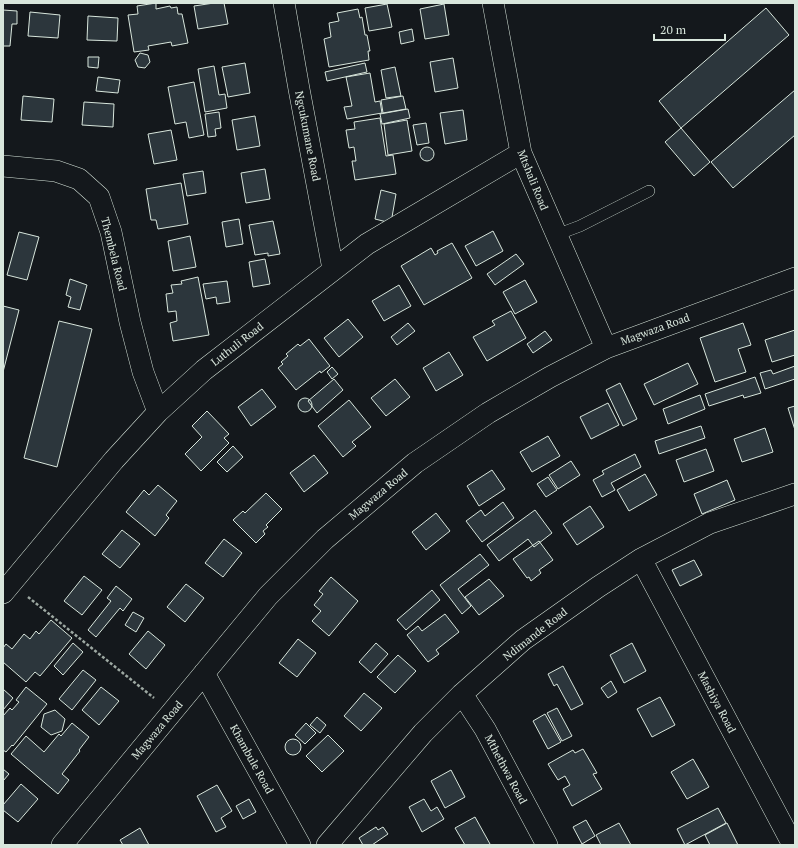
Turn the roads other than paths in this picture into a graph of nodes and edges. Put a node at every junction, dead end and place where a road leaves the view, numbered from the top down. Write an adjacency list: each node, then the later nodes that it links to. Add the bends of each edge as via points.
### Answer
1 (284, 3): 7 (street, Ngcukumane Road)
2 (493, 3): 3 (street, Mtshali Road)
3 (520, 153): 6 (street, Mtshali Road); 7 (street, Luthuli Road, via 367,244)
4 (3, 166): 10 (street, Thembela Road, via 56,170 79,179 99,197 111,232 143,372)
5 (649, 191): 6 (lane, via 580,226)
6 (556, 235): 9 (street, Mtshali Road)
7 (333, 269): 10 (street, Luthuli Road, via 204,370)
8 (795, 278): 9 (street, Magwaza Road)
9 (606, 348): 14 (street, Magwaza Road, via 488,413 415,463 324,539 268,596)
10 (158, 412): 13 (street, Luthuli Road, via 114,460)
11 (795, 494): 12 (street, Ndimande Road, via 710,523)
12 (640, 559): 15 (street, Ndimande Road, via 523,640); 20 (street, Mashiya Road)
13 (7, 588)
14 (204, 673): 16 (street, Magwaza Road); 17 (street, Khambule Road)
15 (462, 694): 18 (street, Ndimande Road, via 423,733); 19 (street, Mthethwa Road, via 485,729)
16 (64, 844)
17 (300, 845)
18 (327, 845)
19 (547, 845)
20 (793, 845)

